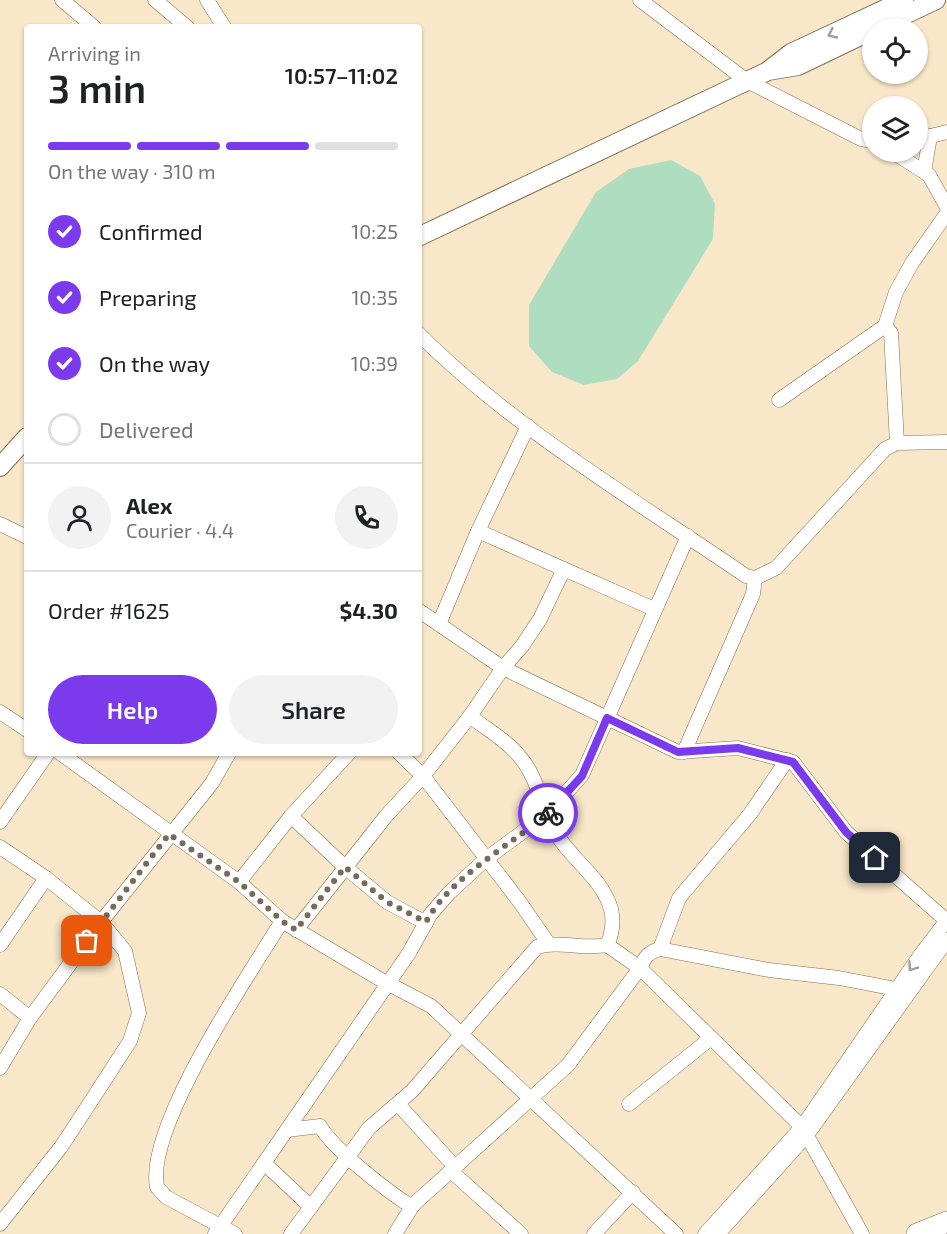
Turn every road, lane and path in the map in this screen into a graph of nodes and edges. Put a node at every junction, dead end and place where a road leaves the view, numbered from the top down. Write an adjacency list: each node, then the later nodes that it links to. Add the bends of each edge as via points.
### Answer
1 (62, 0): 8 (street)
2 (155, 0): 9 (street)
3 (207, 0): 10 (street)
4 (640, 0): 13 (street)
5 (904, 0): 12 (main road, one-way to 12, via 791,53)
6 (936, 0): 7 (main road)
7 (898, 18)
8 (90, 24)
9 (184, 24)
10 (222, 24)
11 (862, 35): 12 (main road, via 798,66)
12 (768, 72): 13 (main road)
13 (747, 81): 16 (street); 22 (main road)
14 (947, 132): 15 (street)
15 (928, 136)
16 (862, 138)
17 (908, 162): 19 (street)
18 (924, 162): 19 (street)
19 (924, 172): 20 (street)
20 (947, 207)
21 (947, 213): 23 (street, via 896,292)
22 (422, 235)
23 (885, 326): 25 (street); 29 (street, via 891,333)
24 (422, 337): 26 (street)
25 (779, 400)
26 (528, 426): 32 (street); 34 (street)
27 (24, 440): 30 (main road)
28 (947, 442): 29 (street)
29 (897, 443): 36 (street, via 877,455 776,567)
30 (0, 467)
31 (0, 524): 33 (street)
32 (478, 531): 35 (street); 39 (street)
33 (24, 536)
34 (688, 536): 36 (street, via 746,576); 37 (street)
35 (563, 571): 37 (street); 40 (street, via 540,619)
36 (755, 578): 45 (street, via 753,594)
37 (654, 609): 43 (street)
38 (422, 613): 39 (street)
39 (439, 624): 40 (street)
40 (503, 668): 42 (street); 43 (street)
41 (0, 712): 44 (street)
42 (470, 716): 52 (street); 53 (street, via 519,755 531,772)
43 (607, 718): 45 (street); 53 (street, via 582,776)
44 (24, 728)
45 (684, 752): 51 (street, via 738,748)
46 (46, 756): 55 (street)
47 (64, 756): 56 (street)
48 (227, 756): 56 (street, via 212,783)
49 (346, 756): 54 (street)
50 (402, 756): 52 (street)
51 (787, 760): 63 (street, via 793,762 846,832); 71 (street, via 750,814 679,898)
52 (423, 776): 58 (street); 59 (street)
53 (547, 814): 58 (street); 70 (street, via 569,853 591,873 611,909 612,935)
54 (291, 816): 59 (street); 61 (street)
55 (0, 822)
56 (169, 834): 61 (street); 64 (street)
57 (0, 847): 60 (street)
58 (486, 859): 65 (street, via 449,893); 68 (street)
59 (345, 867): 65 (street, via 387,902); 66 (street)
60 (46, 878): 64 (street); 69 (street)
61 (239, 882): 62 (street)
62 (282, 921): 66 (street); 93 (street, via 187,1078 156,1162 157,1187)
63 (947, 921): 74 (street, one-way to 74)
64 (100, 922): 76 (street); 92 (street, via 125,951 139,1013 133,1032 61,1147)
65 (426, 922): 73 (street)
66 (296, 930): 73 (street)
67 (947, 940): 84 (street)
68 (548, 943): 70 (street); 77 (street, via 537,946)
69 (0, 945)
70 (607, 945): 72 (street)
71 (660, 949): 72 (street, via 651,951); 74 (street)
72 (639, 968): 78 (street); 80 (street, via 568,1065)
73 (388, 984): 77 (street, via 431,1006); 83 (street)
74 (896, 989): 84 (street)
75 (0, 994): 76 (street)
76 (30, 1018): 79 (street)
77 (462, 1035): 80 (street); 81 (street)
78 (711, 1038): 82 (street); 84 (street)
79 (0, 1068)
80 (530, 1100): 87 (street); 88 (street)
81 (398, 1104): 85 (street, via 369,1128); 87 (street)
82 (629, 1104)
83 (286, 1130): 85 (street, via 320,1126); 86 (street)
84 (805, 1131): 100 (street); 101 (street); 102 (street)
85 (349, 1157): 89 (street); 90 (street, via 384,1189)
86 (264, 1163): 89 (street); 93 (street)
87 (453, 1169): 90 (street); 97 (street)
88 (633, 1192): 98 (street); 99 (street)
89 (311, 1207): 96 (street)
90 (412, 1207): 94 (street)
91 (947, 1222): 103 (highway)
92 (0, 1224)
93 (217, 1230): 95 (street)
94 (400, 1232)
95 (235, 1234)
96 (291, 1234)
97 (521, 1234)
98 (594, 1234)
99 (676, 1234)
100 (705, 1234)
101 (718, 1234)
102 (862, 1234)
103 (917, 1234)

